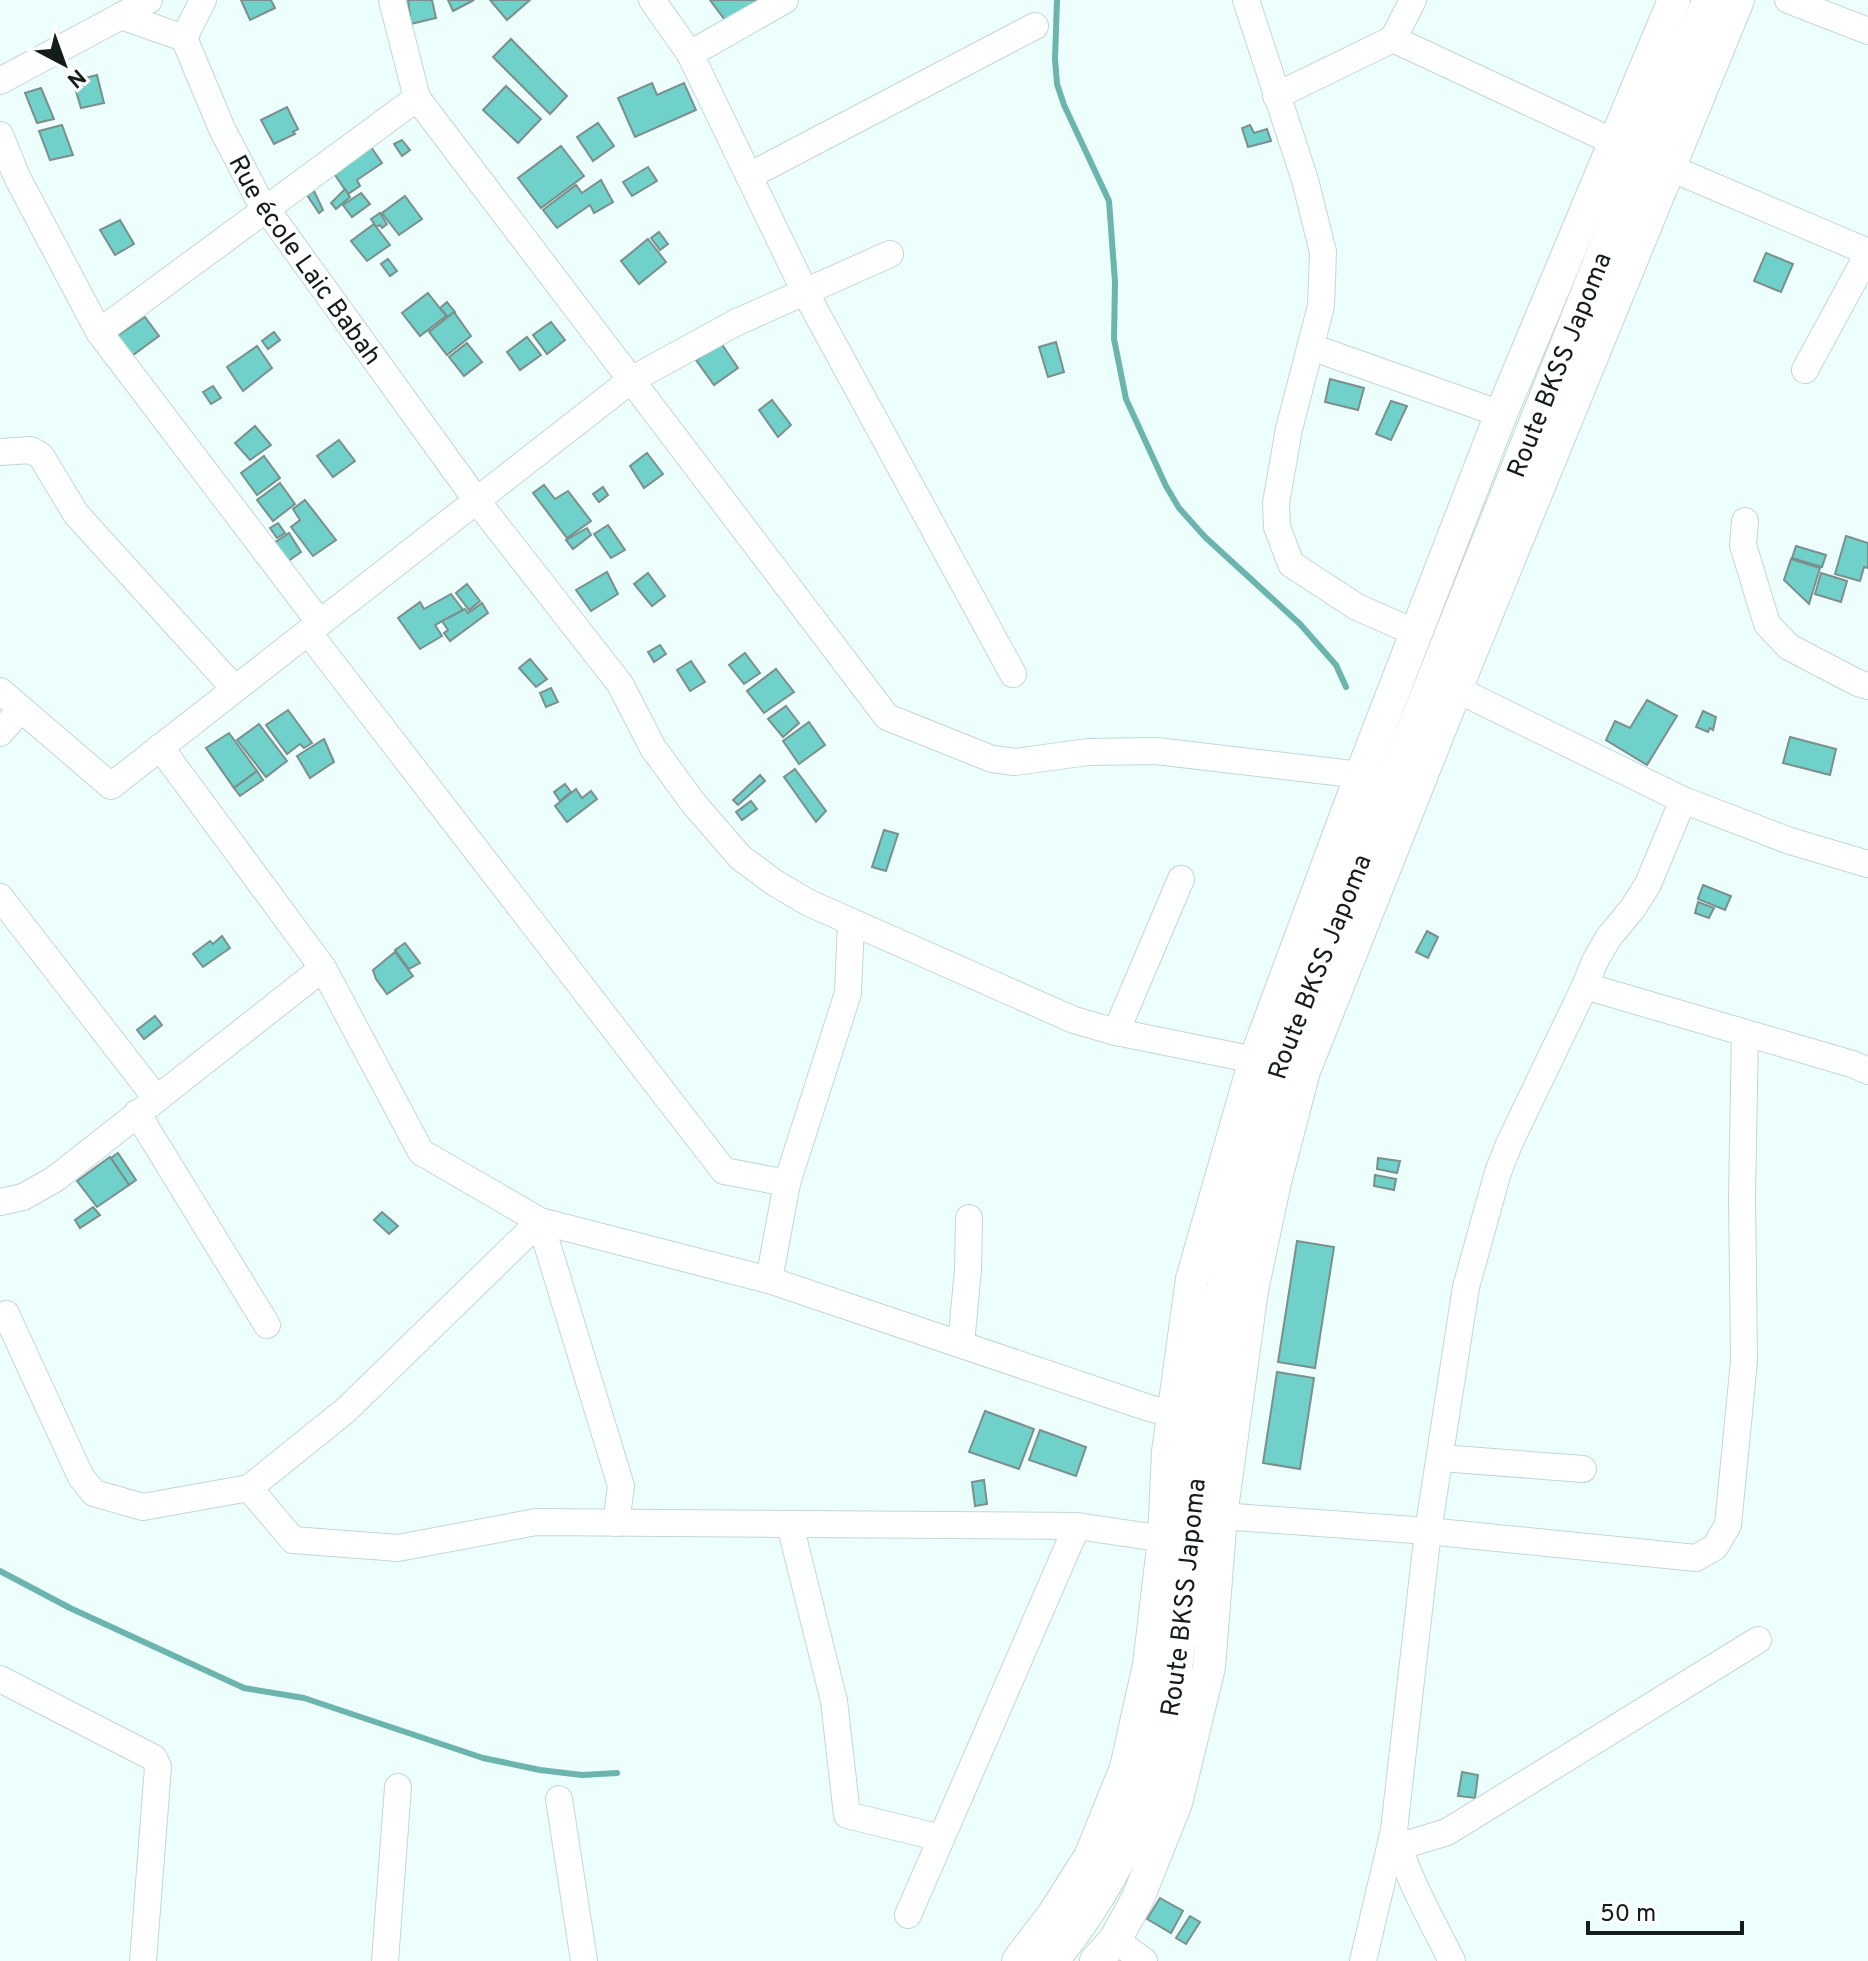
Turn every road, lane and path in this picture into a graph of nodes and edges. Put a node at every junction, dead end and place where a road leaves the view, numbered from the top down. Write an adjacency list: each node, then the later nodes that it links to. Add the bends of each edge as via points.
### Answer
1 (149, 0): 12 (street)
2 (203, 0): 15 (street)
3 (392, 0): 20 (street)
4 (652, 0): 17 (street)
5 (785, 0): 17 (street)
6 (1246, 0): 19 (street)
7 (1413, 0): 16 (street)
8 (1674, 0): 22 (main road)
9 (1709, 0): 90 (main road, Route BKSS Japoma, via 1282,1058 1253,1148 1211,1353 1175,1684 1152,1783 1117,1863)
10 (1738, 0): 23 (main road)
11 (1788, 0): 14 (street)
12 (121, 16): 15 (street); 18 (street)
13 (1035, 26): 24 (street)
14 (1868, 31)
15 (184, 38): 25 (street, Rue école Laic Babah, via 222,129)
16 (1393, 39): 19 (street); 22 (street)
17 (690, 54): 24 (street)
18 (0, 81)
19 (1276, 96): 30 (street, via 1323,252 1321,306)
20 (417, 98): 25 (street); 32 (street)
21 (0, 135): 29 (street)
22 (1614, 142): 33 (main road)
23 (1668, 167): 26 (street); 42 (main road)
24 (749, 176): 28 (street)
25 (267, 209): 29 (street); 35 (street, Rue école Laic Babah)
26 (1868, 253): 31 (street)
27 (890, 254): 28 (street)
28 (805, 292): 32 (street); 39 (street)
29 (99, 332): 37 (street)
30 (1311, 347): 33 (street); 38 (street, via 1276,503 1282,545 1291,564 1319,584)
31 (1805, 370)
32 (631, 380): 35 (street); 47 (street, via 887,717 992,759 1015,762 1088,752 1156,751)
33 (1501, 414): 38 (main road)
34 (0, 452): 41 (street, via 31,450 41,456 76,514)
35 (477, 501): 37 (street); 52 (street, Rue école Laic Babah, via 620,684 653,748 741,858 775,883)
36 (1745, 521): 40 (street, via 1743,545 1767,624 1789,647)
37 (314, 628): 41 (street); 60 (street, via 724,1171)
38 (1416, 633): 47 (main road)
39 (1013, 674)
40 (1868, 686)
41 (235, 689): 46 (street)
42 (1456, 689): 48 (street); 72 (main road, via 1304,1071 1252,1290)
43 (0, 691): 44 (street)
44 (21, 709): 45 (street); 46 (street, via 111,786)
45 (0, 733)
46 (160, 747): 53 (street)
47 (1361, 775): 57 (main road)
48 (1683, 800): 49 (street); 54 (street, via 1648,884 1602,949)
49 (1868, 864)
50 (1181, 879): 55 (street)
51 (0, 897): 59 (street)
52 (851, 923): 55 (street, Rue école Laic Babah, via 1074,1020); 60 (street, via 848,993)
53 (323, 968): 59 (street); 63 (street, via 421,1152)
54 (1585, 986): 56 (street); 69 (street, via 1498,1172 1466,1287)
55 (1116, 1032): 57 (street, Rue école Laic Babah)
56 (1745, 1033): 58 (street); 76 (street, via 1744,1361 1728,1525 1715,1547 1696,1558)
57 (1255, 1060): 68 (main road, via 1192,1279)
58 (1868, 1071)
59 (147, 1106): 61 (street, via 55,1179 23,1197); 66 (street)
60 (787, 1183): 64 (street)
61 (0, 1202)
62 (969, 1218): 67 (street)
63 (540, 1221): 64 (street); 71 (street, via 346,1410); 73 (street, via 621,1486)
64 (769, 1280): 67 (street)
65 (6, 1314): 71 (street, via 81,1477 94,1493 143,1507)
66 (267, 1325)
67 (961, 1344): 68 (street)
68 (1173, 1414): 77 (main road)
69 (1441, 1458): 70 (street); 76 (street)
70 (1583, 1469)
71 (249, 1488): 73 (street, via 293,1540 398,1548 536,1522)
72 (1221, 1516): 76 (street); 85 (main road, via 1209,1667 1176,1803 1138,1898)
73 (616, 1523): 74 (street)
74 (790, 1525): 75 (street); 82 (street, via 834,1701 847,1815)
75 (1077, 1526): 77 (street); 82 (street)
76 (1428, 1531): 83 (street)
77 (1164, 1539): 89 (main road, via 1149,1665 1126,1768 1090,1857)
78 (1758, 1640): 83 (street, via 1447,1832)
79 (0, 1679): 86 (street, via 154,1758 158,1767)
80 (398, 1787): 87 (street)
81 (559, 1799): 88 (street)
82 (941, 1838): 84 (street)
83 (1396, 1838): 92 (street); 93 (street)
84 (908, 1915)
85 (1106, 1950): 91 (street)
86 (143, 1961)
87 (385, 1961)
88 (584, 1961)
89 (1018, 1961)
90 (1052, 1961)
91 (1144, 1961)
92 (1363, 1961)
93 (1452, 1961)

